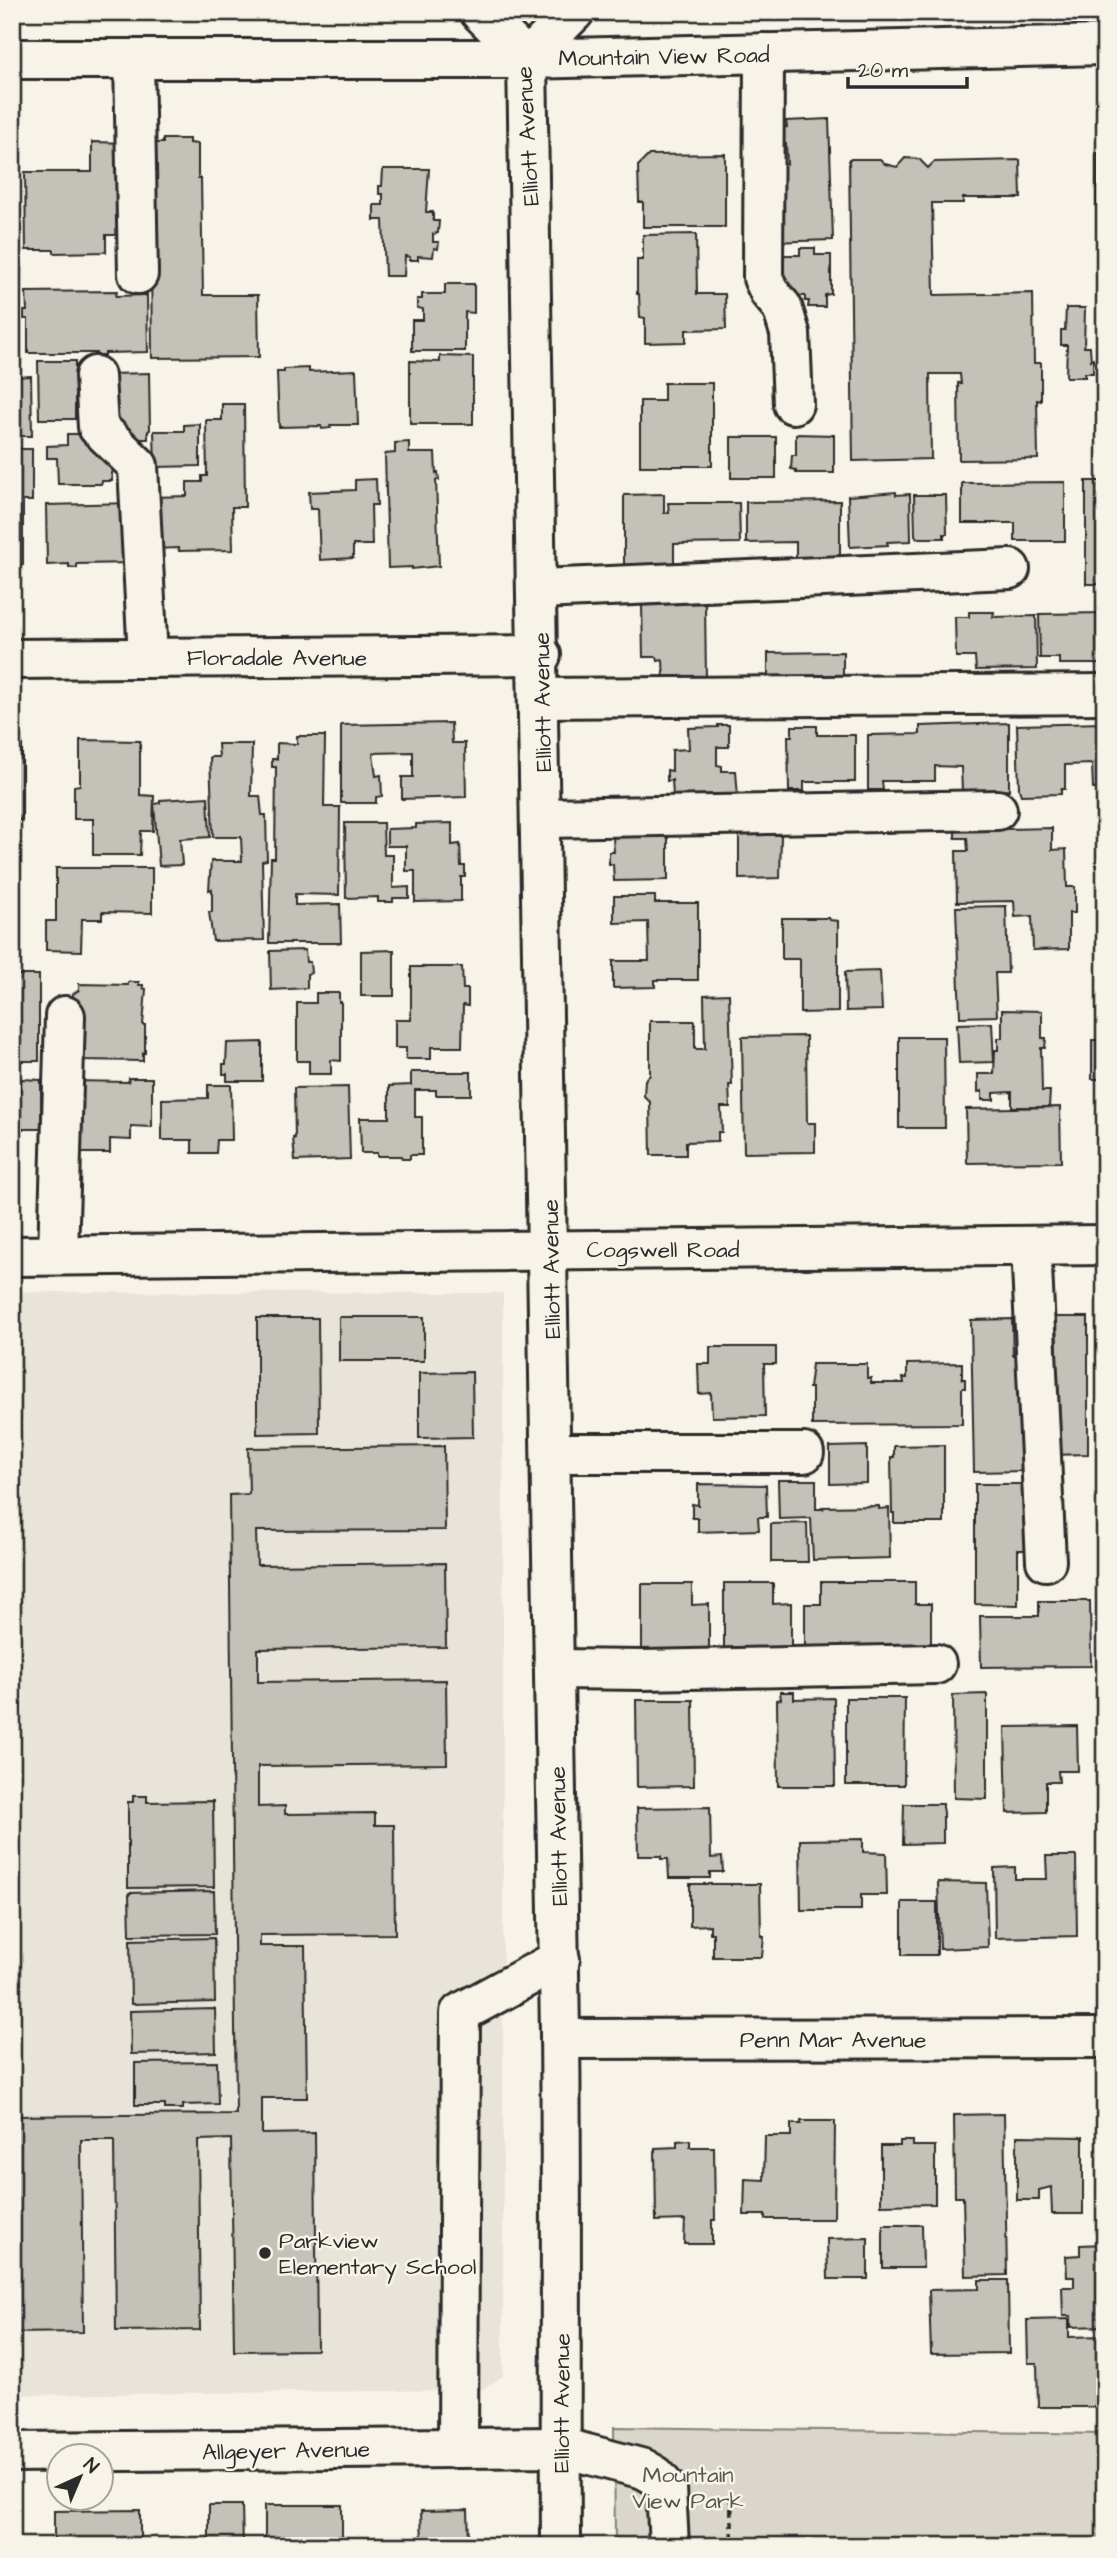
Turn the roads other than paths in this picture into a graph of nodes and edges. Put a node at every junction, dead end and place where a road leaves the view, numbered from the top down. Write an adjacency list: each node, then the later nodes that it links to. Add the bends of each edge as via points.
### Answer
1 (480, 12): 7 (street, Elliott Avenue)
2 (574, 12): 7 (street)
3 (1105, 45): 4 (street, Mountain View Road)
4 (764, 53): 7 (street, Mountain View Road); 10 (street, via 763,278 782,307 790,333)
5 (12, 59): 6 (street, Mountain View Road)
6 (134, 59): 7 (street, Mountain View Road); 8 (street)
7 (527, 59): 12 (street, Elliott Avenue)
8 (138, 274)
9 (95, 376): 14 (street, via 97,427 138,466)
10 (793, 404)
11 (1010, 569): 12 (street)
12 (539, 589): 13 (street, Elliott Avenue)
13 (541, 655): 14 (street, Floradale Avenue); 17 (street, Elliott Avenue)
14 (148, 658): 15 (street, Floradale Avenue)
15 (12, 659)
16 (1105, 695): 17 (street)
17 (541, 698): 19 (street, Elliott Avenue)
18 (997, 810): 19 (street)
19 (544, 818): 23 (street, Elliott Avenue)
20 (65, 1016): 24 (street)
21 (1105, 1245): 22 (street, Cogswell Road)
22 (1031, 1246): 23 (street, Cogswell Road); 28 (street)
23 (551, 1250): 24 (street, Cogswell Road); 26 (street, Elliott Avenue)
24 (58, 1255): 25 (street, Cogswell Road)
25 (12, 1256)
26 (554, 1453): 27 (street); 30 (street, Elliott Avenue)
27 (804, 1453)
28 (1046, 1561)
29 (936, 1664): 30 (street)
30 (556, 1669): 31 (street, Elliott Avenue)
31 (559, 1959): 33 (street, Elliott Avenue); 35 (street, via 460,2013)
32 (1105, 2038): 33 (street, Penn Mar Avenue)
33 (560, 2039): 34 (street, Elliott Avenue)
34 (561, 2447): 35 (street, Allgeyer Avenue); 37 (street, Elliott Avenue); 38 (street, Allgeyer Avenue, via 656,2476 667,2487)
35 (458, 2448): 36 (street, Allgeyer Avenue)
36 (12, 2452)
37 (561, 2546)
38 (669, 2546)

